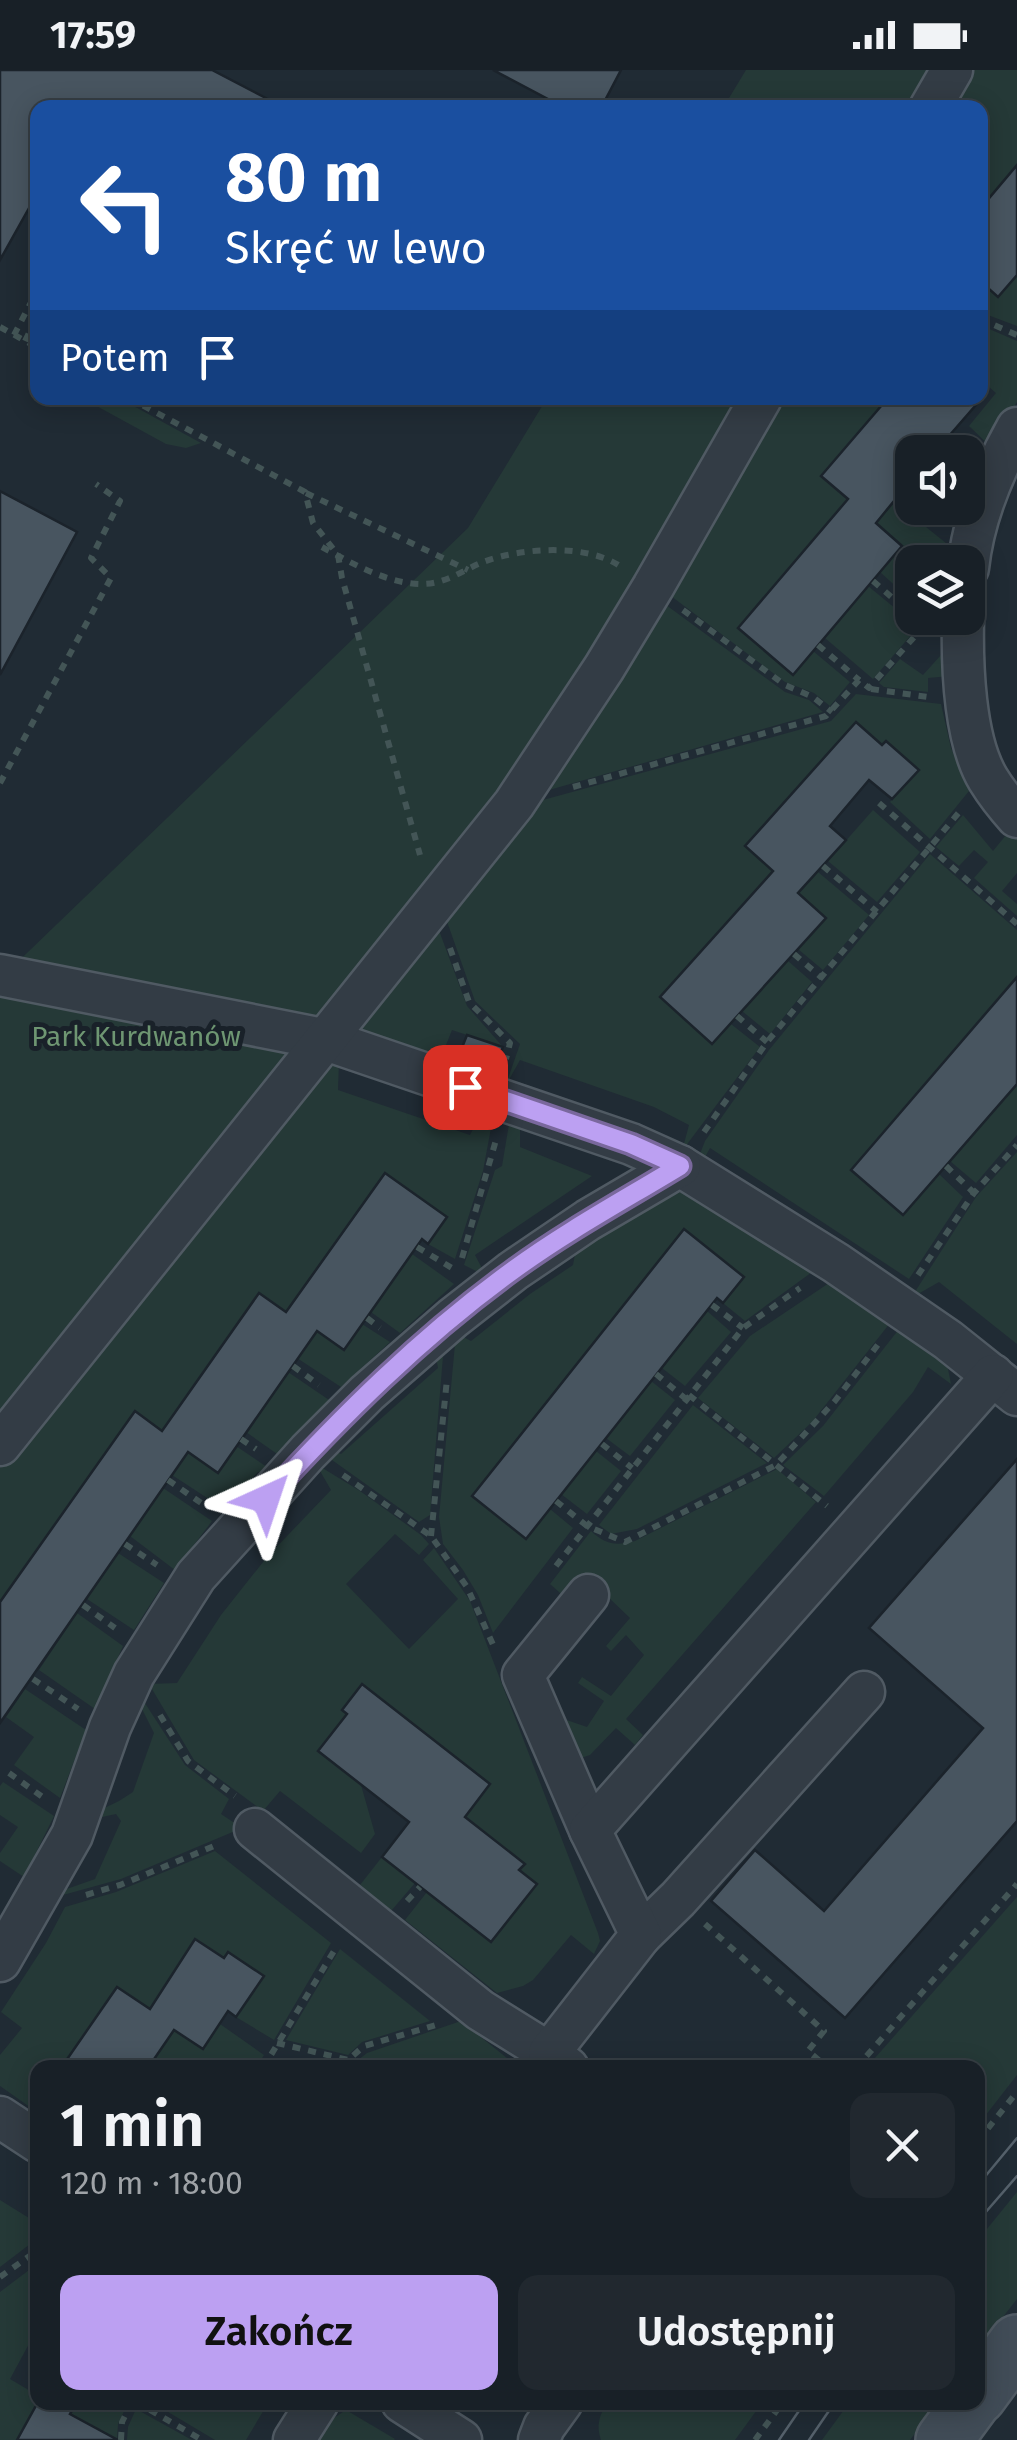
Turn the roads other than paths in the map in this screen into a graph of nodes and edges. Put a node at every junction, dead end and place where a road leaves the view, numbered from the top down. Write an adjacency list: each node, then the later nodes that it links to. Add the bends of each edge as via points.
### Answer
1 (952, 70): 2 (street)
2 (935, 100)
3 (757, 405): 9 (street, via 604,668 514,804)
4 (1017, 428): 5 (street)
5 (970, 545)
6 (953, 635): 7 (street, via 962,648 973,738 986,777)
7 (1017, 817)
8 (0, 975): 9 (street)
9 (323, 1039): 10 (street); 12 (street)
10 (680, 1166): 11 (street, via 836,1263); 18 (street, via 543,1250 453,1318 308,1452 196,1576 134,1674 72,1835)
11 (1005, 1385): 16 (street, via 855,1529)
12 (0, 1445)
13 (588, 1595): 16 (street, via 522,1675)
14 (864, 1692): 17 (street)
15 (255, 1828): 19 (street, via 480,2010)
16 (590, 1830): 17 (street)
17 (641, 1934): 19 (street)
18 (0, 1961)
19 (558, 2060)
20 (0, 2117): 21 (street)
21 (30, 2137)
22 (1017, 2343): 23 (main road)
23 (985, 2386)
24 (313, 2410): 28 (street)
25 (414, 2410): 29 (street)
26 (556, 2410): 30 (street)
27 (966, 2410): 31 (main road)
28 (294, 2440)
29 (461, 2440)
30 (539, 2440)
31 (944, 2440)

